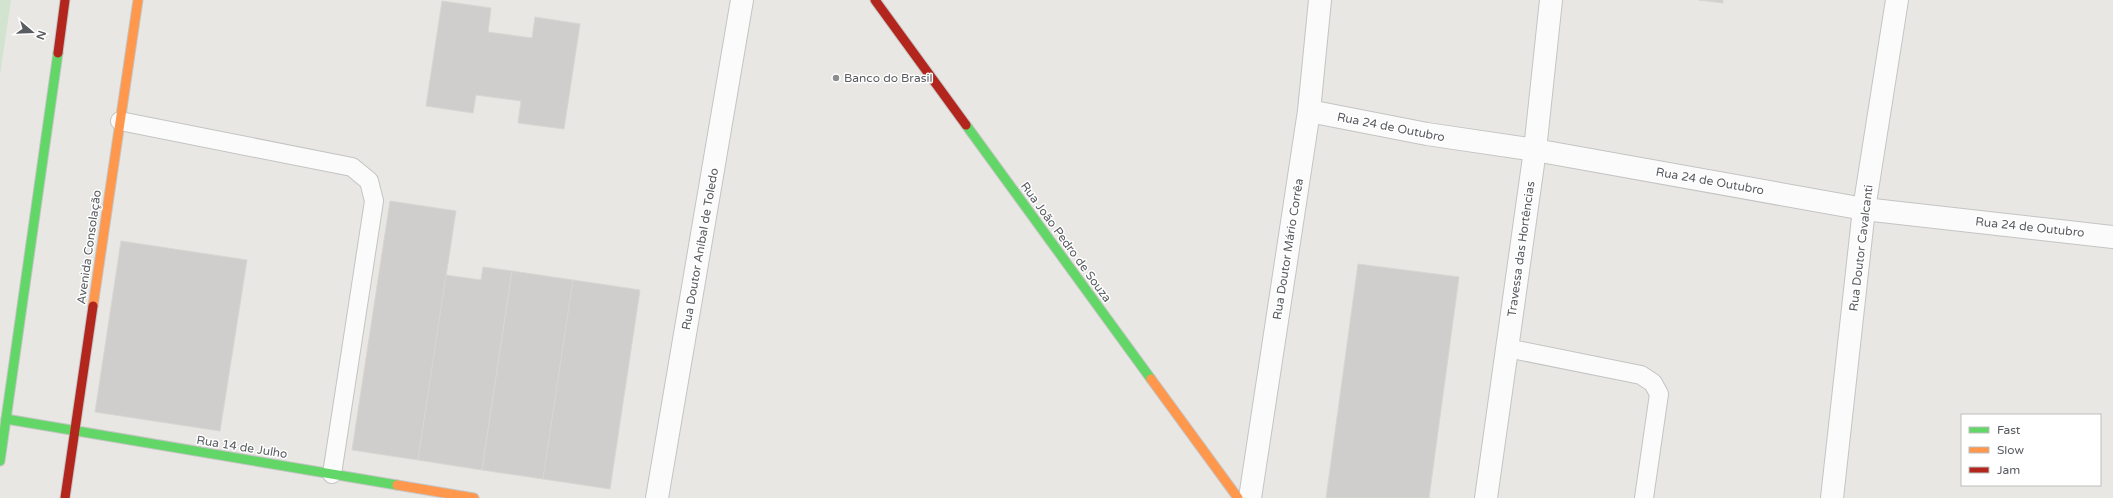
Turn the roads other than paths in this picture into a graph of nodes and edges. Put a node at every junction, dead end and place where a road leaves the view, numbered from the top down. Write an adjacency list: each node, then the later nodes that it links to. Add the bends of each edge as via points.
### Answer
1 (65, 0): 14 (street)
2 (138, 0): 9 (street, Avenida Consolação)
3 (742, 0): 20 (street, Rua Doutor Aníbal de Toledo)
4 (875, 0): 21 (street, Rua João Pedro de Souza)
5 (1320, 0): 8 (street, Rua Doutor Mário Corrêa)
6 (1551, 0): 10 (street, Travessa das Hortências)
7 (1897, 0): 11 (street, Rua Doutor Cavalcanti)
8 (1309, 111): 10 (street, Rua 24 de Outubro, via 1427,134); 22 (street, Rua Doutor Mário Corrêa)
9 (120, 121): 15 (street, Avenida Consolação); 17 (lane, via 352,167 369,181 374,201)
10 (1535, 150): 11 (street, Rua 24 de Outubro); 13 (street, Travessa das Hortências)
11 (1864, 209): 12 (street, Rua 24 de Outubro); 25 (street, Rua Doutor Cavalcanti)
12 (2113, 237)
13 (1507, 348): 23 (street, Travessa das Hortências); 24 (lane, via 1641,375 1653,383 1659,394)
14 (6, 419): 15 (street, Rua 14 de Julho); 16 (street)
15 (74, 431): 17 (street, Rua 14 de Julho); 18 (street, Avenida Consolação)
16 (0, 461)
17 (332, 474): 19 (street, Rua 14 de Julho)
18 (65, 498)
19 (474, 498)
20 (657, 498)
21 (1238, 498)
22 (1250, 498)
23 (1486, 498)
24 (1644, 498)
25 (1832, 498)

